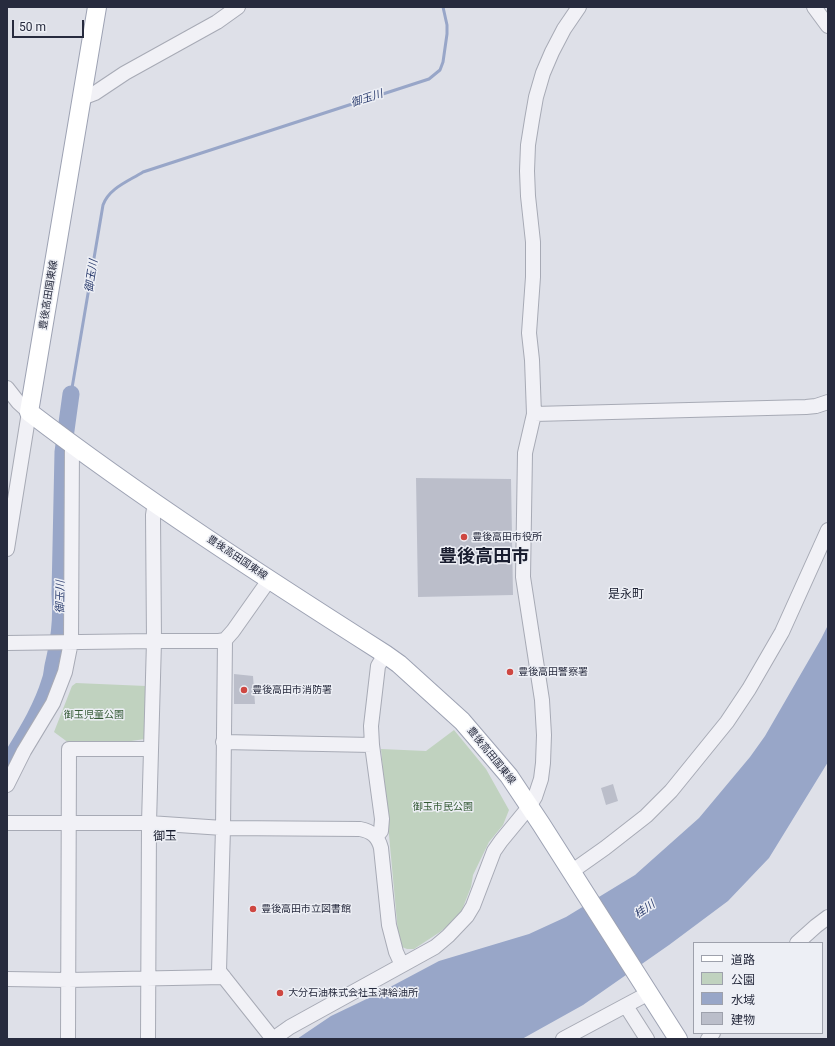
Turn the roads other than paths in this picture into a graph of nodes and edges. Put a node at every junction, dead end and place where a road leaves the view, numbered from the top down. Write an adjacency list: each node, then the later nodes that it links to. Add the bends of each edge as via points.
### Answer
1 (97, 7): 6 (main road, 豊後高田国東線)
2 (238, 7): 6 (street, via 217,22 125,73 95,93)
3 (579, 7): 10 (street, via 564,29 543,73 528,145 527,171 533,242 529,333)
4 (814, 7): 5 (street)
5 (828, 26)
6 (82, 98): 9 (main road, 豊後高田国東線)
7 (7, 388): 9 (street)
8 (828, 402): 10 (street, via 811,406)
9 (29, 412): 11 (main road, 豊後高田国東線); 14 (street)
10 (534, 414): 25 (street, via 525,453 523,578 542,700 544,735 541,778)
11 (68, 441): 12 (main road, 豊後高田国東線); 18 (street)
12 (155, 502): 15 (main road, 豊後高田国東線); 17 (street)
13 (828, 530): 31 (street, via 782,632 727,722 646,816 605,848)
14 (7, 549)
15 (269, 580): 16 (street); 20 (main road, 豊後高田国東線)
16 (225, 640): 17 (street); 21 (street)
17 (154, 641): 18 (street); 23 (street)
18 (71, 642): 19 (street); 24 (street, via 65,672 53,703 24,751)
19 (7, 644)
20 (385, 654): 22 (street, via 378,666 371,726); 25 (main road, 豊後高田国東線, via 462,721 509,776)
21 (223, 742): 22 (street); 29 (street)
22 (372, 745): 30 (street, via 382,819 381,831)
23 (150, 749): 27 (street, via 69,749); 28 (street)
24 (7, 786)
25 (530, 807): 31 (main road, 豊後高田国東線); 34 (street, via 494,851 467,916 435,947)
26 (7, 823): 27 (street)
27 (68, 823): 28 (street); 38 (street)
28 (149, 823): 29 (street); 36 (street)
29 (223, 828): 30 (street, via 360,828); 35 (street, via 219,971)
30 (376, 836): 34 (street, via 383,855 389,925)
31 (575, 878): 39 (main road, 豊後高田国東線)
32 (828, 917): 33 (street)
33 (798, 942)
34 (402, 965): 43 (street)
35 (224, 977): 36 (street); 43 (street)
36 (149, 979): 38 (street); 42 (street)
37 (7, 980): 38 (street)
38 (68, 980): 41 (street)
39 (650, 993): 40 (street); 46 (main road, 豊後高田国東線)
40 (626, 1006): 44 (street); 45 (street)
41 (68, 1039)
42 (148, 1039)
43 (273, 1039)
44 (563, 1039)
45 (647, 1039)
46 (678, 1039)

